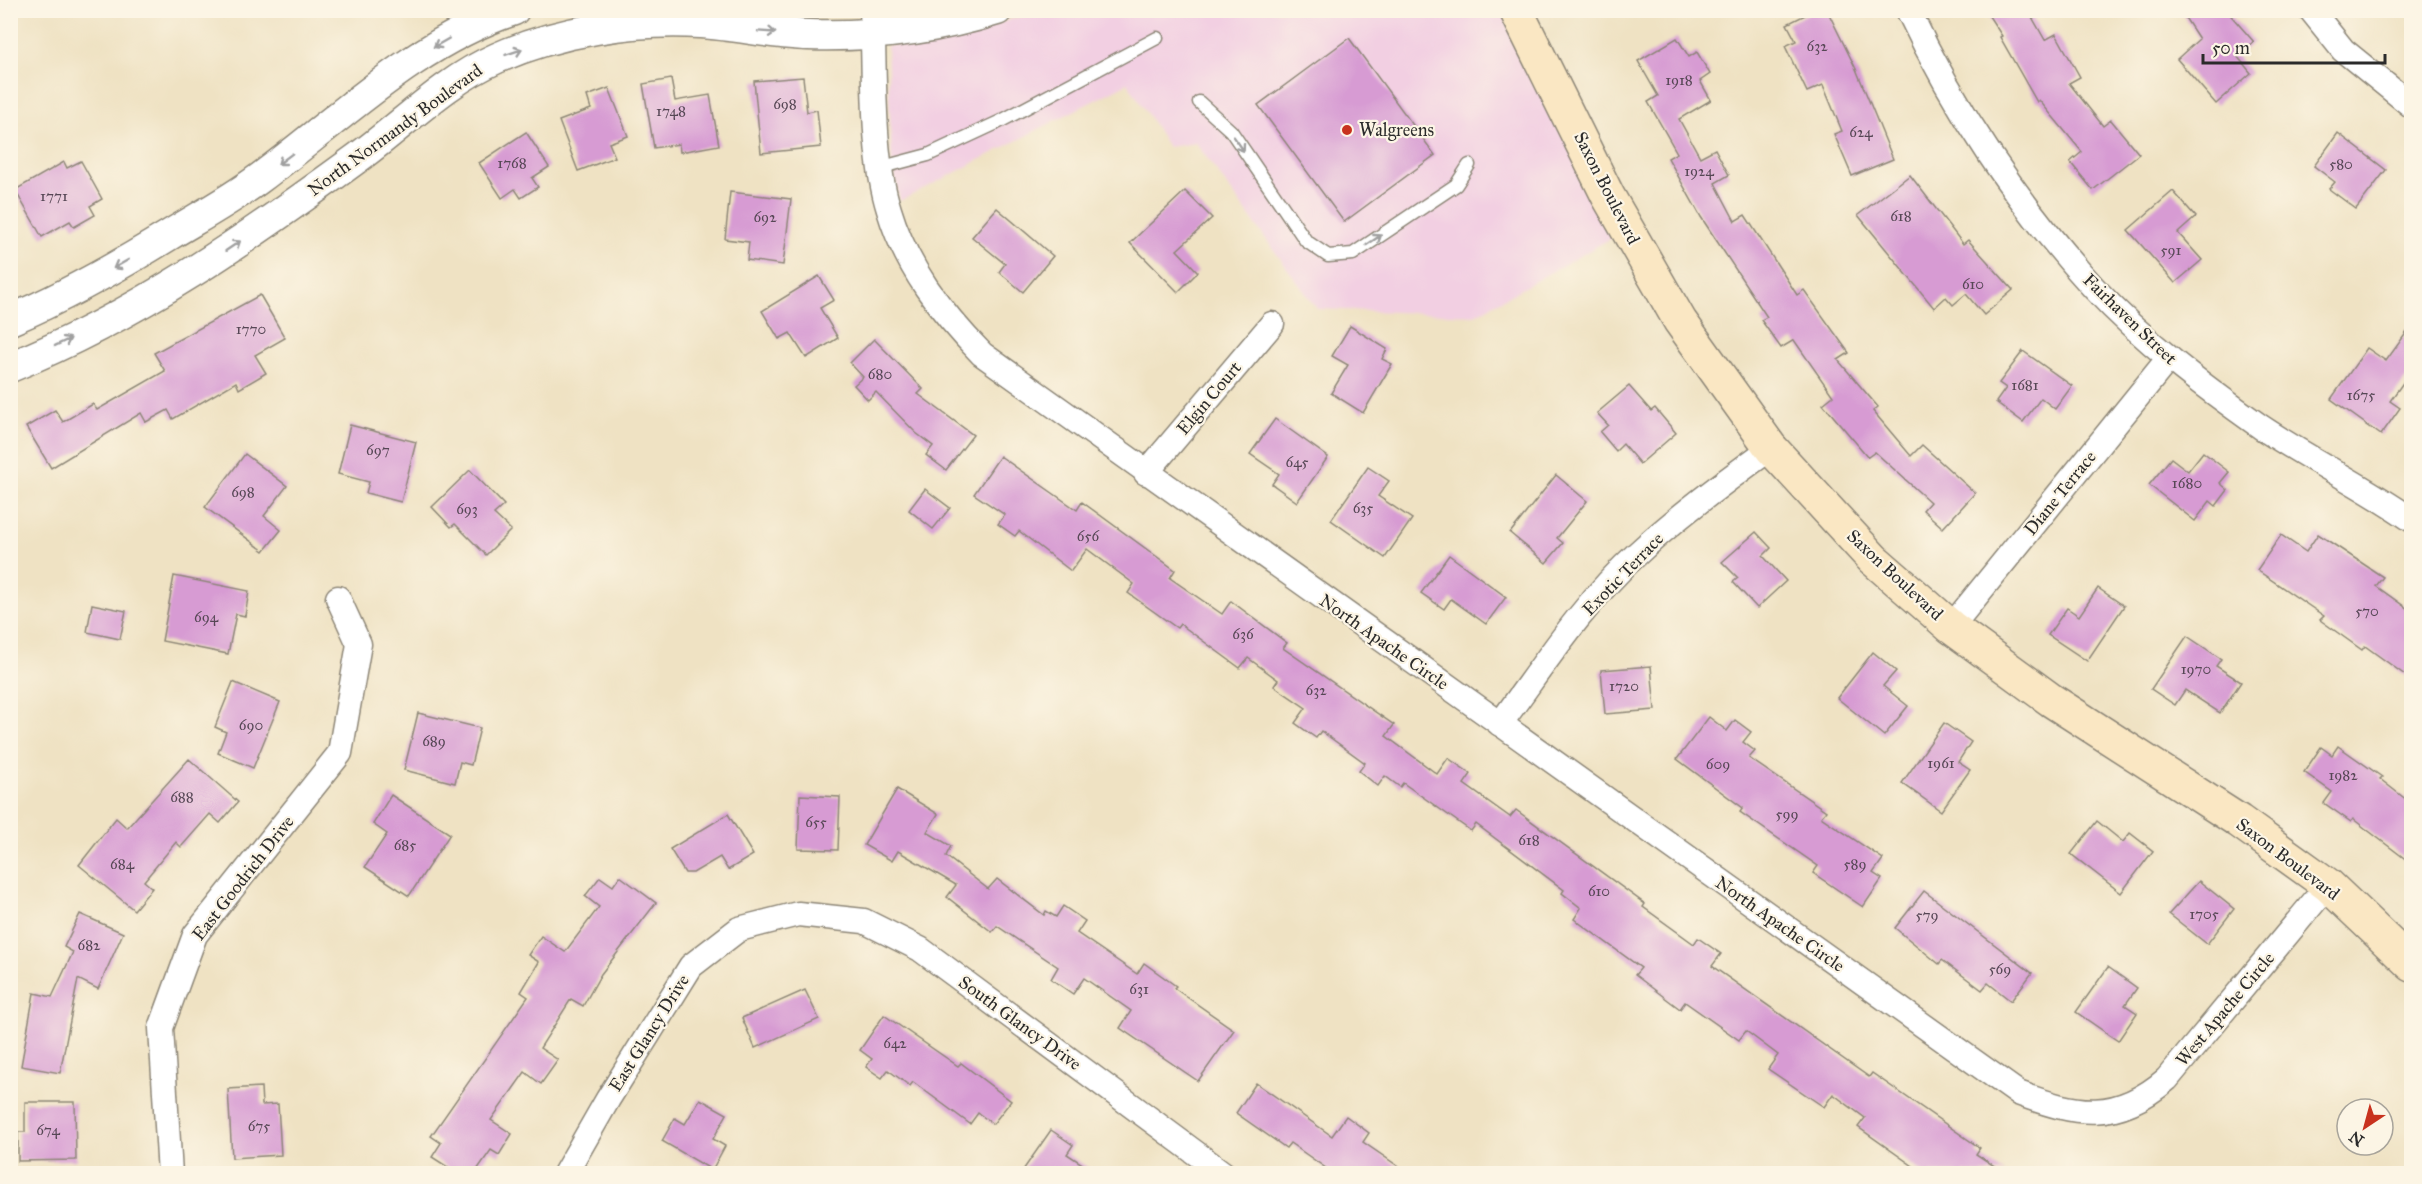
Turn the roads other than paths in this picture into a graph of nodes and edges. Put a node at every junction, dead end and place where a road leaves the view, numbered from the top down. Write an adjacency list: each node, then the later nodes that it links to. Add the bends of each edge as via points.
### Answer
1 (514, 10): 12 (street, one-way to 12, via 458,33 427,51 257,180 202,216 57,301)
2 (997, 10): 6 (street, North Normandy Boulevard, via 938,25)
3 (1516, 10): 16 (main road, Saxon Boulevard, via 1608,196 1680,321)
4 (1908, 10): 14 (street, Fairhaven Street, via 1935,69 2015,190 2094,289)
5 (2311, 10): 9 (street, via 2343,50)
6 (873, 23): 11 (street, North Apache Circle); 15 (street, North Normandy Boulevard, one-way to 6, via 125,312 194,272 363,154 461,78 497,58 586,32 635,24 702,23 807,35)
7 (1157, 38): 11 (lane, via 989,127 928,155)
8 (1199, 102): 10 (lane, one-way to 10, via 1231,131 1306,241 1328,256 1353,254 1456,185)
9 (2412, 106)
10 (1469, 165)
11 (879, 168): 17 (street, North Apache Circle, via 889,210 915,271 947,319 982,354)
12 (10, 320)
13 (1272, 324): 17 (street, Elgin Court)
14 (2169, 358): 18 (street, Fairhaven Street, via 2262,428); 20 (street, Diane Terrace)
15 (10, 367)
16 (1771, 448): 20 (main road, Saxon Boulevard, via 1873,559); 21 (street, Exotic Terrace, via 1637,554 1587,607)
17 (1146, 473): 21 (street, North Apache Circle)
18 (2410, 515)
19 (339, 598): 26 (street, East Goodrich Drive, via 359,644 340,753 195,935 161,1028)
20 (1951, 627): 22 (main road, Saxon Boulevard, via 2051,700 2239,821)
21 (1500, 724): 25 (street, North Apache Circle, via 2019,1093 2061,1109)
22 (2328, 885): 24 (main road, Saxon Boulevard); 25 (street, West Apache Circle, via 2167,1079 2150,1094)
23 (798, 914): 27 (street, East Glancy Drive, via 739,929 691,966); 28 (street, South Glancy Drive, via 864,921 921,950)
24 (2412, 965)
25 (2106, 1112)
26 (170, 1173)
27 (565, 1173)
28 (1224, 1173)

